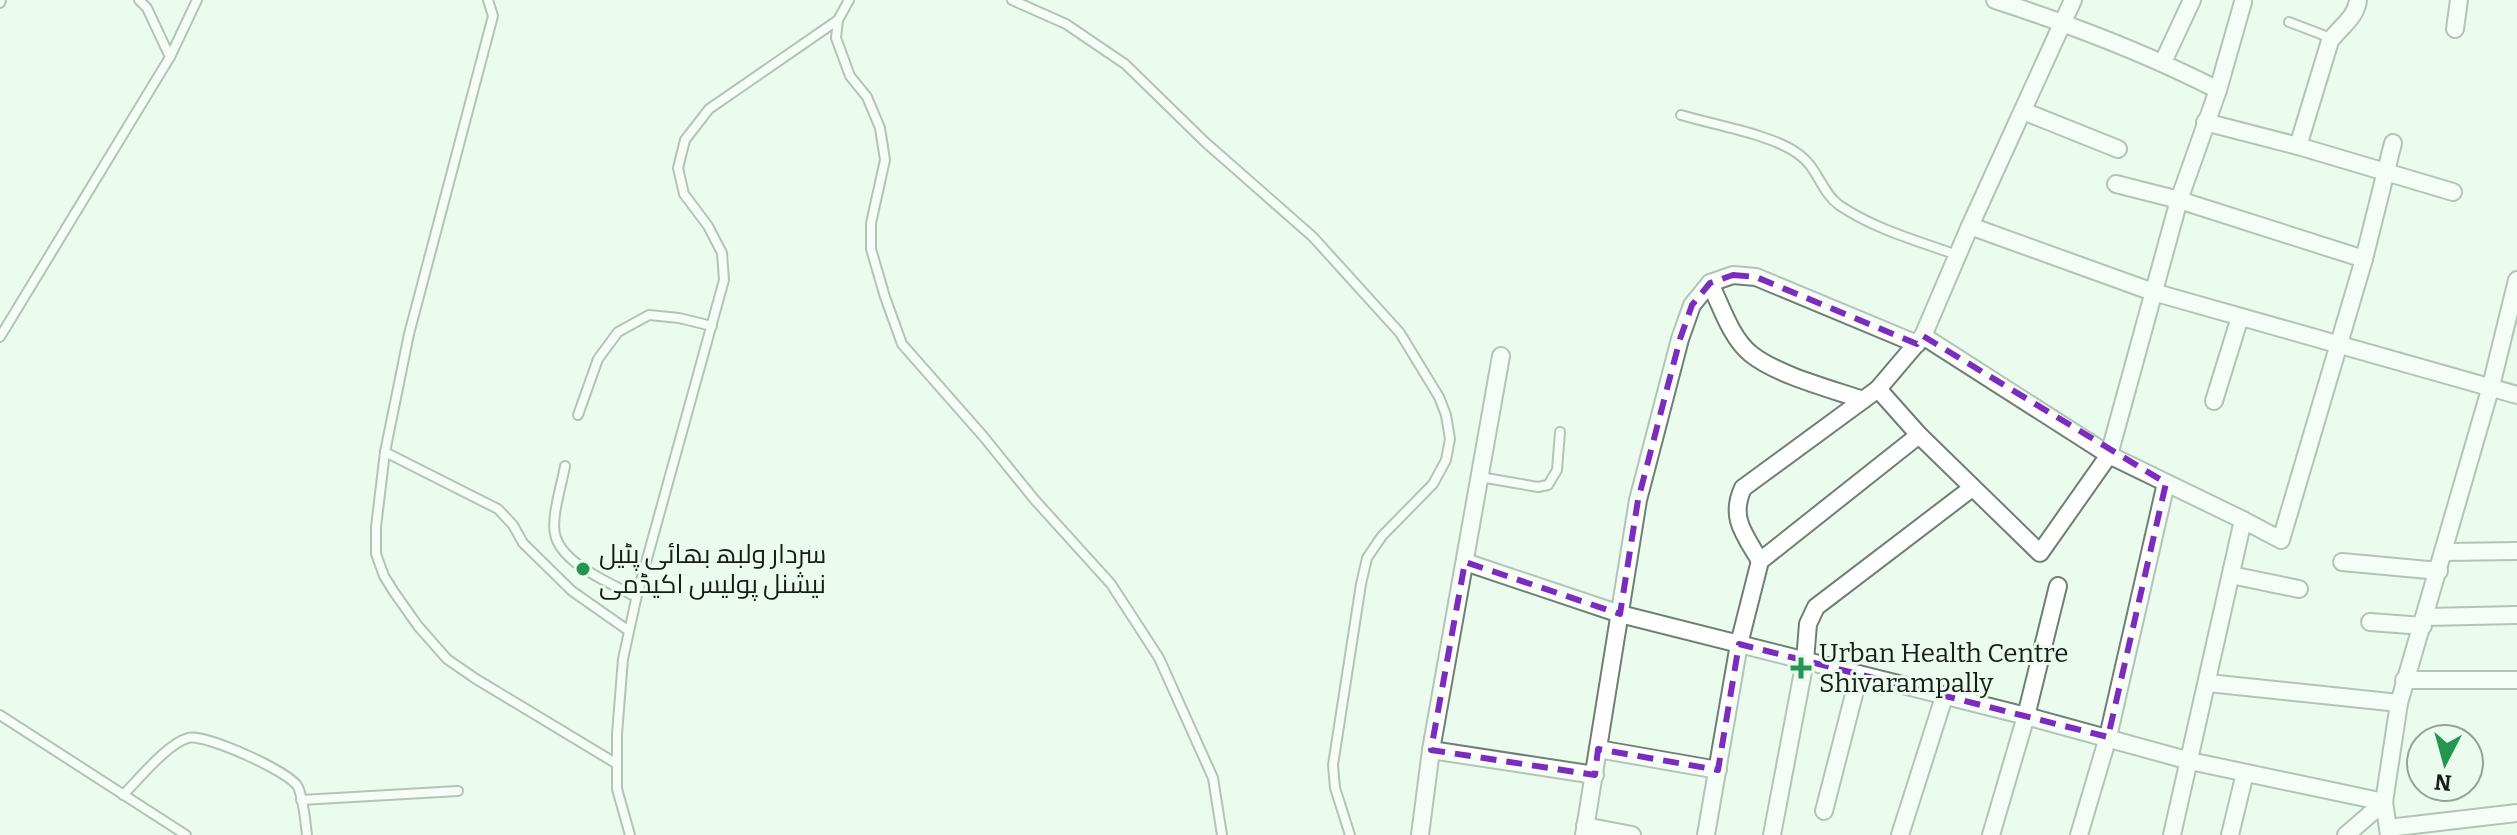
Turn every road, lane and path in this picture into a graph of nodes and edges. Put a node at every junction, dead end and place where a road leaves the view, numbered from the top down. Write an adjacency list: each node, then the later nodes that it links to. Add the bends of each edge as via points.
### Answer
1 (139, 0): 17 (lane)
2 (197, 0): 17 (lane)
3 (488, 0): 50 (lane, via 493,16 409,334)
4 (849, 0): 12 (lane)
5 (1012, 0): 102 (lane, via 1066,24 1125,64 1313,237 1400,333 1439,397 1450,439 1446,460 1433,484 1382,536 1367,558 1361,584 1333,765)
6 (1995, 0): 14 (street)
7 (2073, 0): 14 (street)
8 (2192, 0): 18 (street)
9 (2358, 0): 16 (street, via 2352,17)
10 (2459, 0): 15 (street)
11 (2243, 2): 19 (street)
12 (838, 20): 37 (lane, via 709,109 685,140 678,168 684,194 722,253 724,280); 101 (lane, via 836,38 843,61 880,128 885,160 871,223 871,249 902,344 1111,584 1159,658 1213,778)
13 (2289, 22): 16 (lane)
14 (2064, 23): 18 (street); 20 (street)
15 (2455, 29)
16 (2332, 38): 24 (street)
17 (170, 57): 38 (lane)
18 (2163, 62): 19 (street)
19 (2218, 90): 22 (street)
20 (2023, 111): 25 (street); 30 (street)
21 (1681, 115): 31 (lane, via 1796,152 1814,168 1837,204)
22 (2205, 122): 24 (street); 29 (street)
23 (2393, 143): 26 (street)
24 (2298, 146): 26 (street)
25 (2118, 149)
26 (2386, 172): 28 (street); 32 (street)
27 (2116, 184): 29 (street)
28 (2453, 192)
29 (2179, 200): 32 (street); 35 (street)
30 (1970, 226): 31 (street); 35 (street)
31 (1957, 255): 39 (street)
32 (2364, 259): 40 (street)
33 (2517, 280): 42 (street)
34 (1710, 283): 39 (street, via 1733,275 1756,277); 45 (street, via 1750,354); 67 (street, via 1692,305 1680,339 1638,500)
35 (2153, 292): 36 (street); 51 (street)
36 (2240, 317): 40 (street); 46 (street)
37 (712, 326): 47 (lane, via 649,315 618,332 598,359); 66 (lane)
38 (0, 337)
39 (1920, 340): 43 (street); 51 (street)
40 (2339, 346): 42 (street); 56 (street, via 2281,540)
41 (1501, 356): 53 (street)
42 (2491, 386): 44 (street); 58 (street)
43 (1878, 389): 45 (street); 49 (street)
44 (2517, 395)
45 (1863, 400): 59 (street, via 1743,488 1736,503 1737,520)
46 (2214, 401)
47 (578, 415)
48 (1560, 432): 53 (lane, via 1557,470 1548,485)
49 (1919, 435): 55 (street); 59 (street)
50 (385, 452): 71 (lane, via 498,509 523,543 572,591); 86 (lane, via 376,554 384,576 418,626 447,659)
51 (2109, 455): 54 (street); 55 (street, via 2040,553)
52 (565, 466): 66 (lane, via 555,521 563,552)
53 (1479, 477): 60 (street)
54 (2166, 483): 56 (street); 82 (street)
55 (1972, 488): 73 (street, via 1816,607 1808,624)
56 (2243, 520): 63 (street)
57 (2517, 551): 58 (street)
58 (2445, 552): 62 (street)
59 (1760, 561): 72 (street)
60 (1465, 562): 67 (street); 84 (street)
61 (2342, 562): 62 (street)
62 (2439, 571): 70 (street)
63 (2231, 575): 65 (street); 77 (street)
64 (2058, 586): 81 (street)
65 (2299, 589)
66 (636, 597): 71 (lane)
67 (1620, 614): 72 (street); 83 (street)
68 (2517, 615): 70 (street)
69 (2370, 622): 70 (street)
70 (2424, 622): 75 (street)
71 (629, 631): 86 (lane)
72 (1739, 644): 73 (street); 87 (street)
73 (1805, 661): 74 (street); 106 (street)
74 (1859, 675): 78 (street); 94 (street)
75 (2404, 680): 76 (street); 79 (street)
76 (2517, 680)
77 (2208, 683): 79 (street); 85 (street)
78 (1944, 697): 81 (street); 107 (street)
79 (2399, 703): 93 (street)
80 (0, 715): 91 (lane)
81 (2026, 716): 82 (street); 108 (street)
82 (2108, 737): 85 (street); 109 (street)
83 (1598, 749): 87 (street); 89 (street)
84 (1431, 750): 89 (street); 103 (street)
85 (2190, 761): 88 (street); 110 (street)
86 (617, 764): 100 (lane, via 617,789)
87 (1718, 770): 105 (street)
88 (2245, 773): 93 (street); 111 (street)
89 (1595, 775): 96 (street)
90 (458, 791): 92 (lane)
91 (123, 795): 92 (lane, via 175,744 190,737 208,739 286,775 297,785); 98 (lane)
92 (301, 800): 99 (lane)
93 (2384, 802): 97 (street); 112 (street)
94 (1824, 811)
95 (2517, 813): 97 (street)
96 (1584, 831): 104 (street)
97 (2388, 832)
98 (186, 835)
99 (307, 835)
100 (630, 835)
101 (1222, 835)
102 (1350, 835)
103 (1420, 835)
104 (1632, 835)
105 (1706, 835)
106 (1772, 835)
107 (1900, 835)
108 (1991, 835)
109 (2079, 835)
110 (2172, 835)
111 (2230, 835)
112 (2346, 835)

